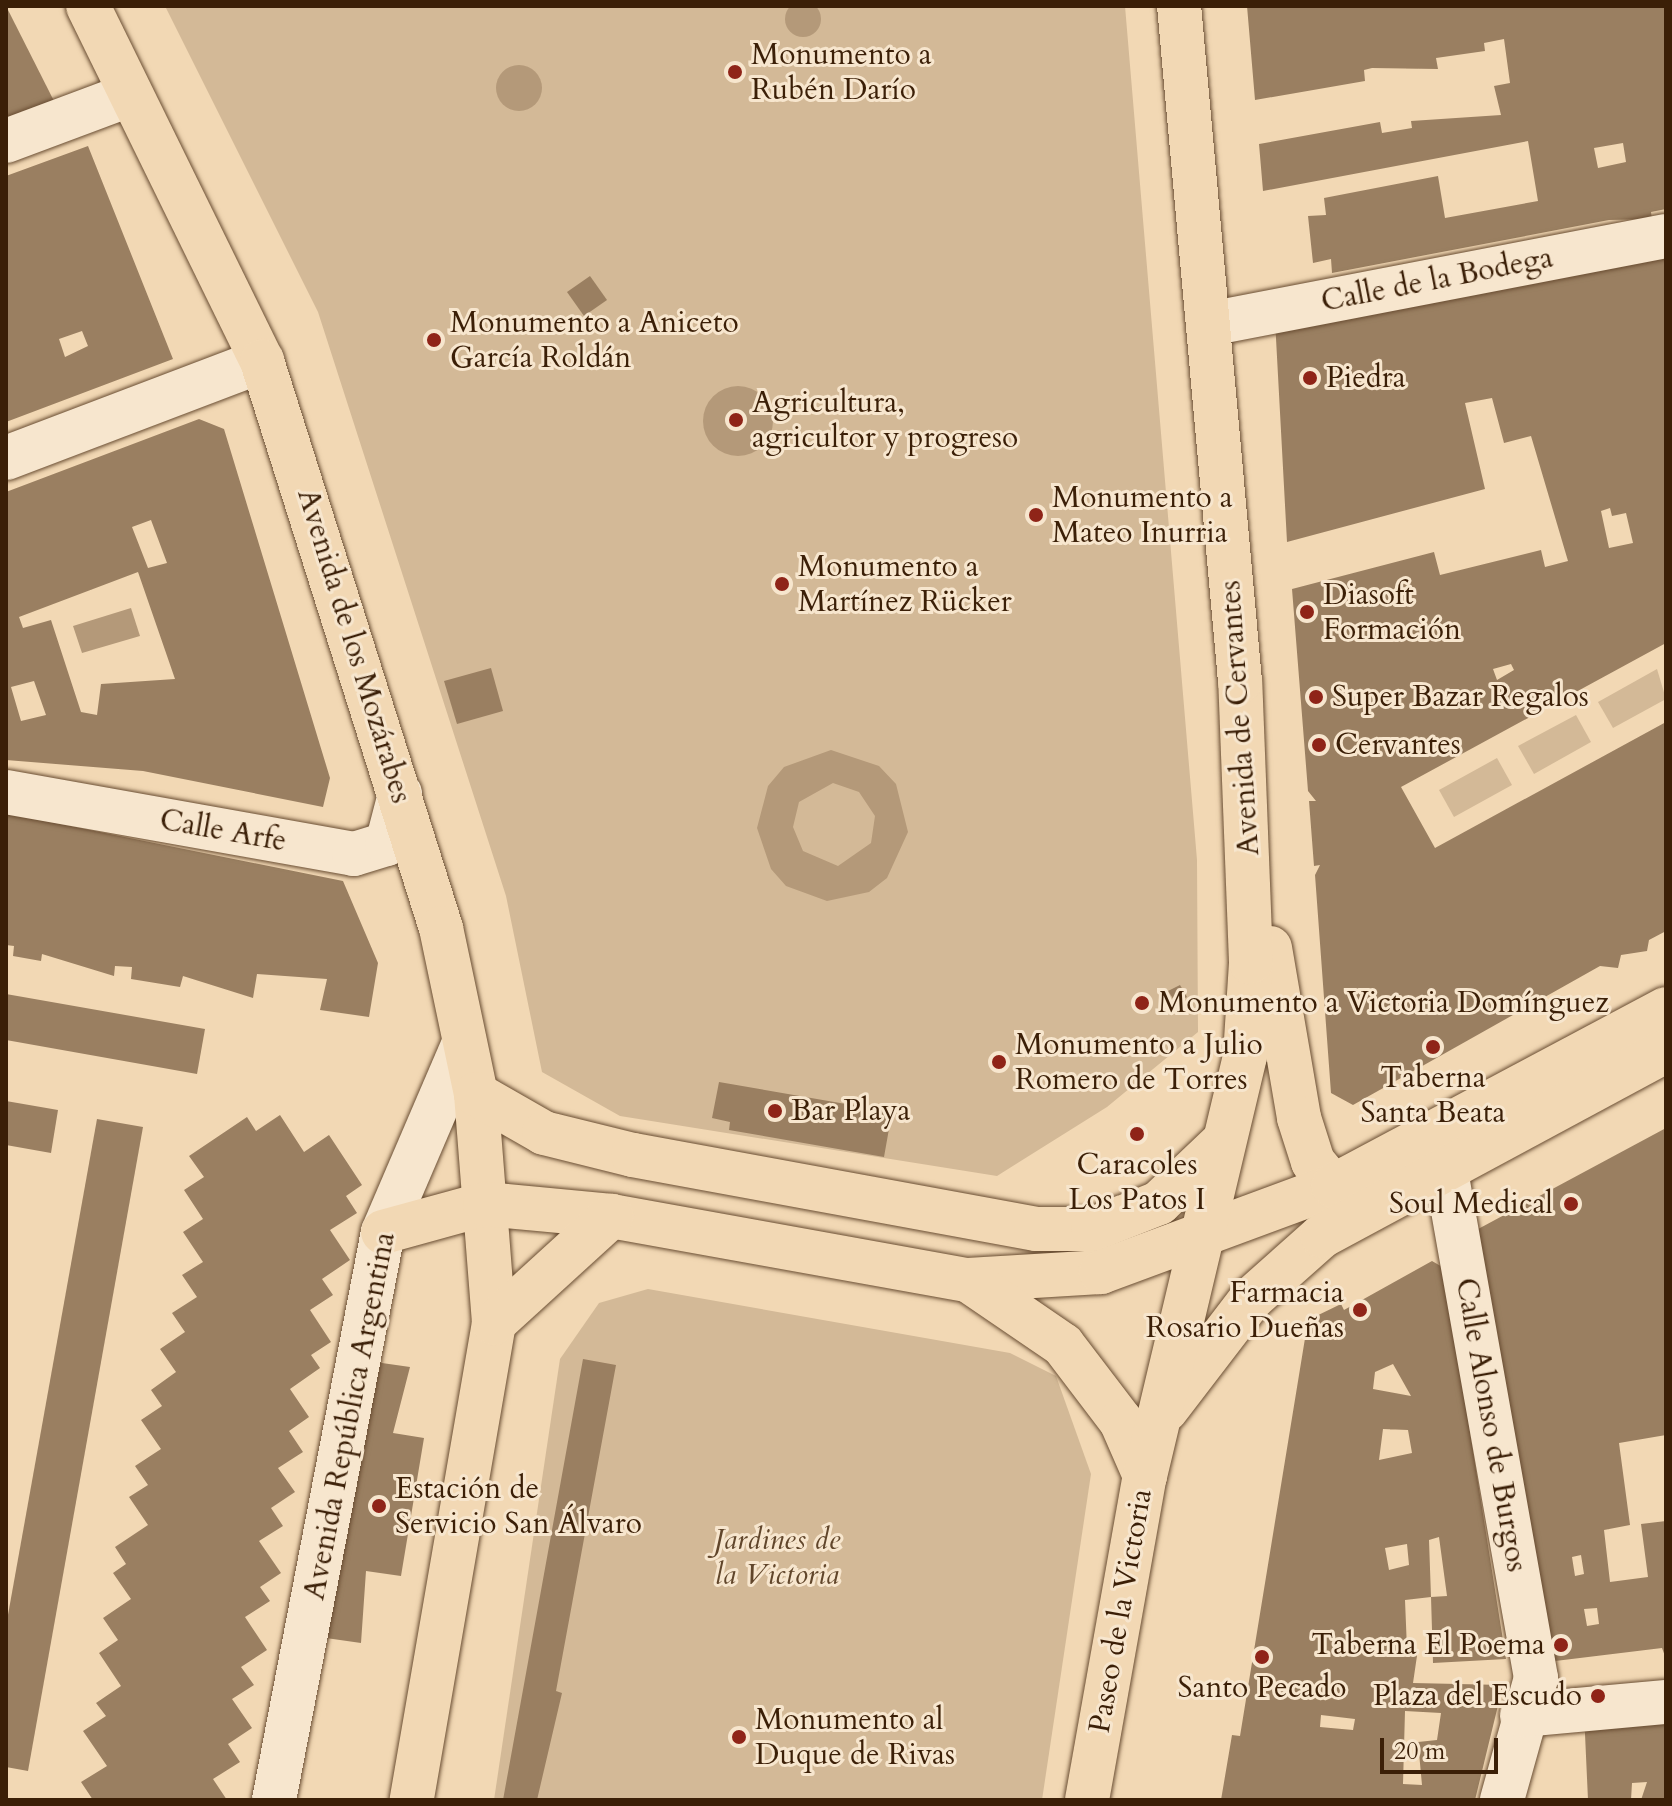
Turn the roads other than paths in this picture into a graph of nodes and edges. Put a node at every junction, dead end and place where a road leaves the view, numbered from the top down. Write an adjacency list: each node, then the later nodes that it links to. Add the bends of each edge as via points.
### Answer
1 (88, 6): 3 (main road, Avenida de los Mozárabes)
2 (1179, 6): 6 (main road, Avenida de Cervantes)
3 (129, 95): 4 (street); 7 (main road, Avenida de los Mozárabes)
4 (6, 141)
5 (1666, 236): 6 (street, Calle de la Bodega)
6 (1209, 324): 9 (main road, Avenida de Cervantes)
7 (262, 361): 8 (street); 11 (main road, Avenida de los Mozárabes)
8 (6, 458)
9 (1240, 681): 16 (main road, Avenida de Cervantes, via 1251,962 1245,1056); 18 (main road, via 1274,976 1299,1118 1313,1162)
10 (6, 792): 11 (street, Calle Arfe, via 354,854 387,844)
11 (400, 794): 13 (main road, Avenida de los Mozárabes, via 441,928)
12 (1666, 1009): 18 (main road)
13 (464, 1043): 15 (main road, Avenida de los Mozárabes); 21 (street, Avenida República Argentina)
14 (1666, 1051): 17 (main road)
15 (476, 1094): 16 (main road, via 544,1133 633,1155 1036,1229 1093,1229 1159,1203); 19 (main road, Avenida de los Mozárabes)
16 (1221, 1144): 22 (main road, Avenida de Cervantes)
17 (1446, 1171): 25 (main road, via 1322,1236 1251,1299); 27 (street, Calle Alonso de Burgos)
18 (1333, 1186): 22 (main road)
19 (485, 1204): 20 (main road); 21 (main road); 24 (main road, Avenida de los Mozárabes)
20 (611, 1216): 23 (main road); 24 (main road)
21 (383, 1232): 29 (street, Avenida República Argentina)
22 (1200, 1236): 23 (main road, via 1101,1272); 25 (main road, Avenida de Cervantes)
23 (968, 1280): 26 (main road, via 1063,1345 1121,1421)
24 (494, 1323): 30 (main road)
25 (1157, 1421): 26 (main road, Paseo de la Victoria)
26 (1145, 1476): 31 (main road, Paseo de la Victoria)
27 (1529, 1697): 28 (street); 32 (street)
28 (1666, 1702)
29 (274, 1800)
30 (412, 1800)
31 (1087, 1800)
32 (1502, 1800)

